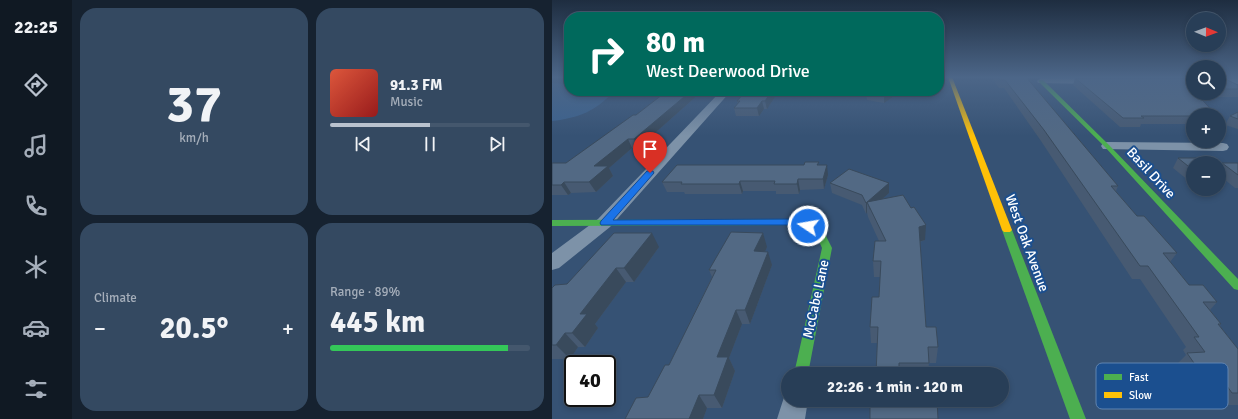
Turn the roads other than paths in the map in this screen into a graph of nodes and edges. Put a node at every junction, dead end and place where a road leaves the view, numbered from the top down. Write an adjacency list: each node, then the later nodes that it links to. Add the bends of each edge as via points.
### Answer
1 (721, 97): 7 (street)
2 (957, 97): 13 (street, West Oak Avenue)
3 (1057, 97): 4 (street, Basil Drive)
4 (1107, 146): 5 (street); 9 (street, Basil Drive)
5 (1186, 147)
6 (552, 223): 7 (street, McCabe Lane)
7 (604, 223): 8 (street); 10 (street, McCabe Lane, via 796,222 819,230 827,248)
8 (552, 263)
9 (1238, 286)
10 (802, 367)
11 (794, 407): 12 (street)
12 (791, 419)
13 (1078, 419)

